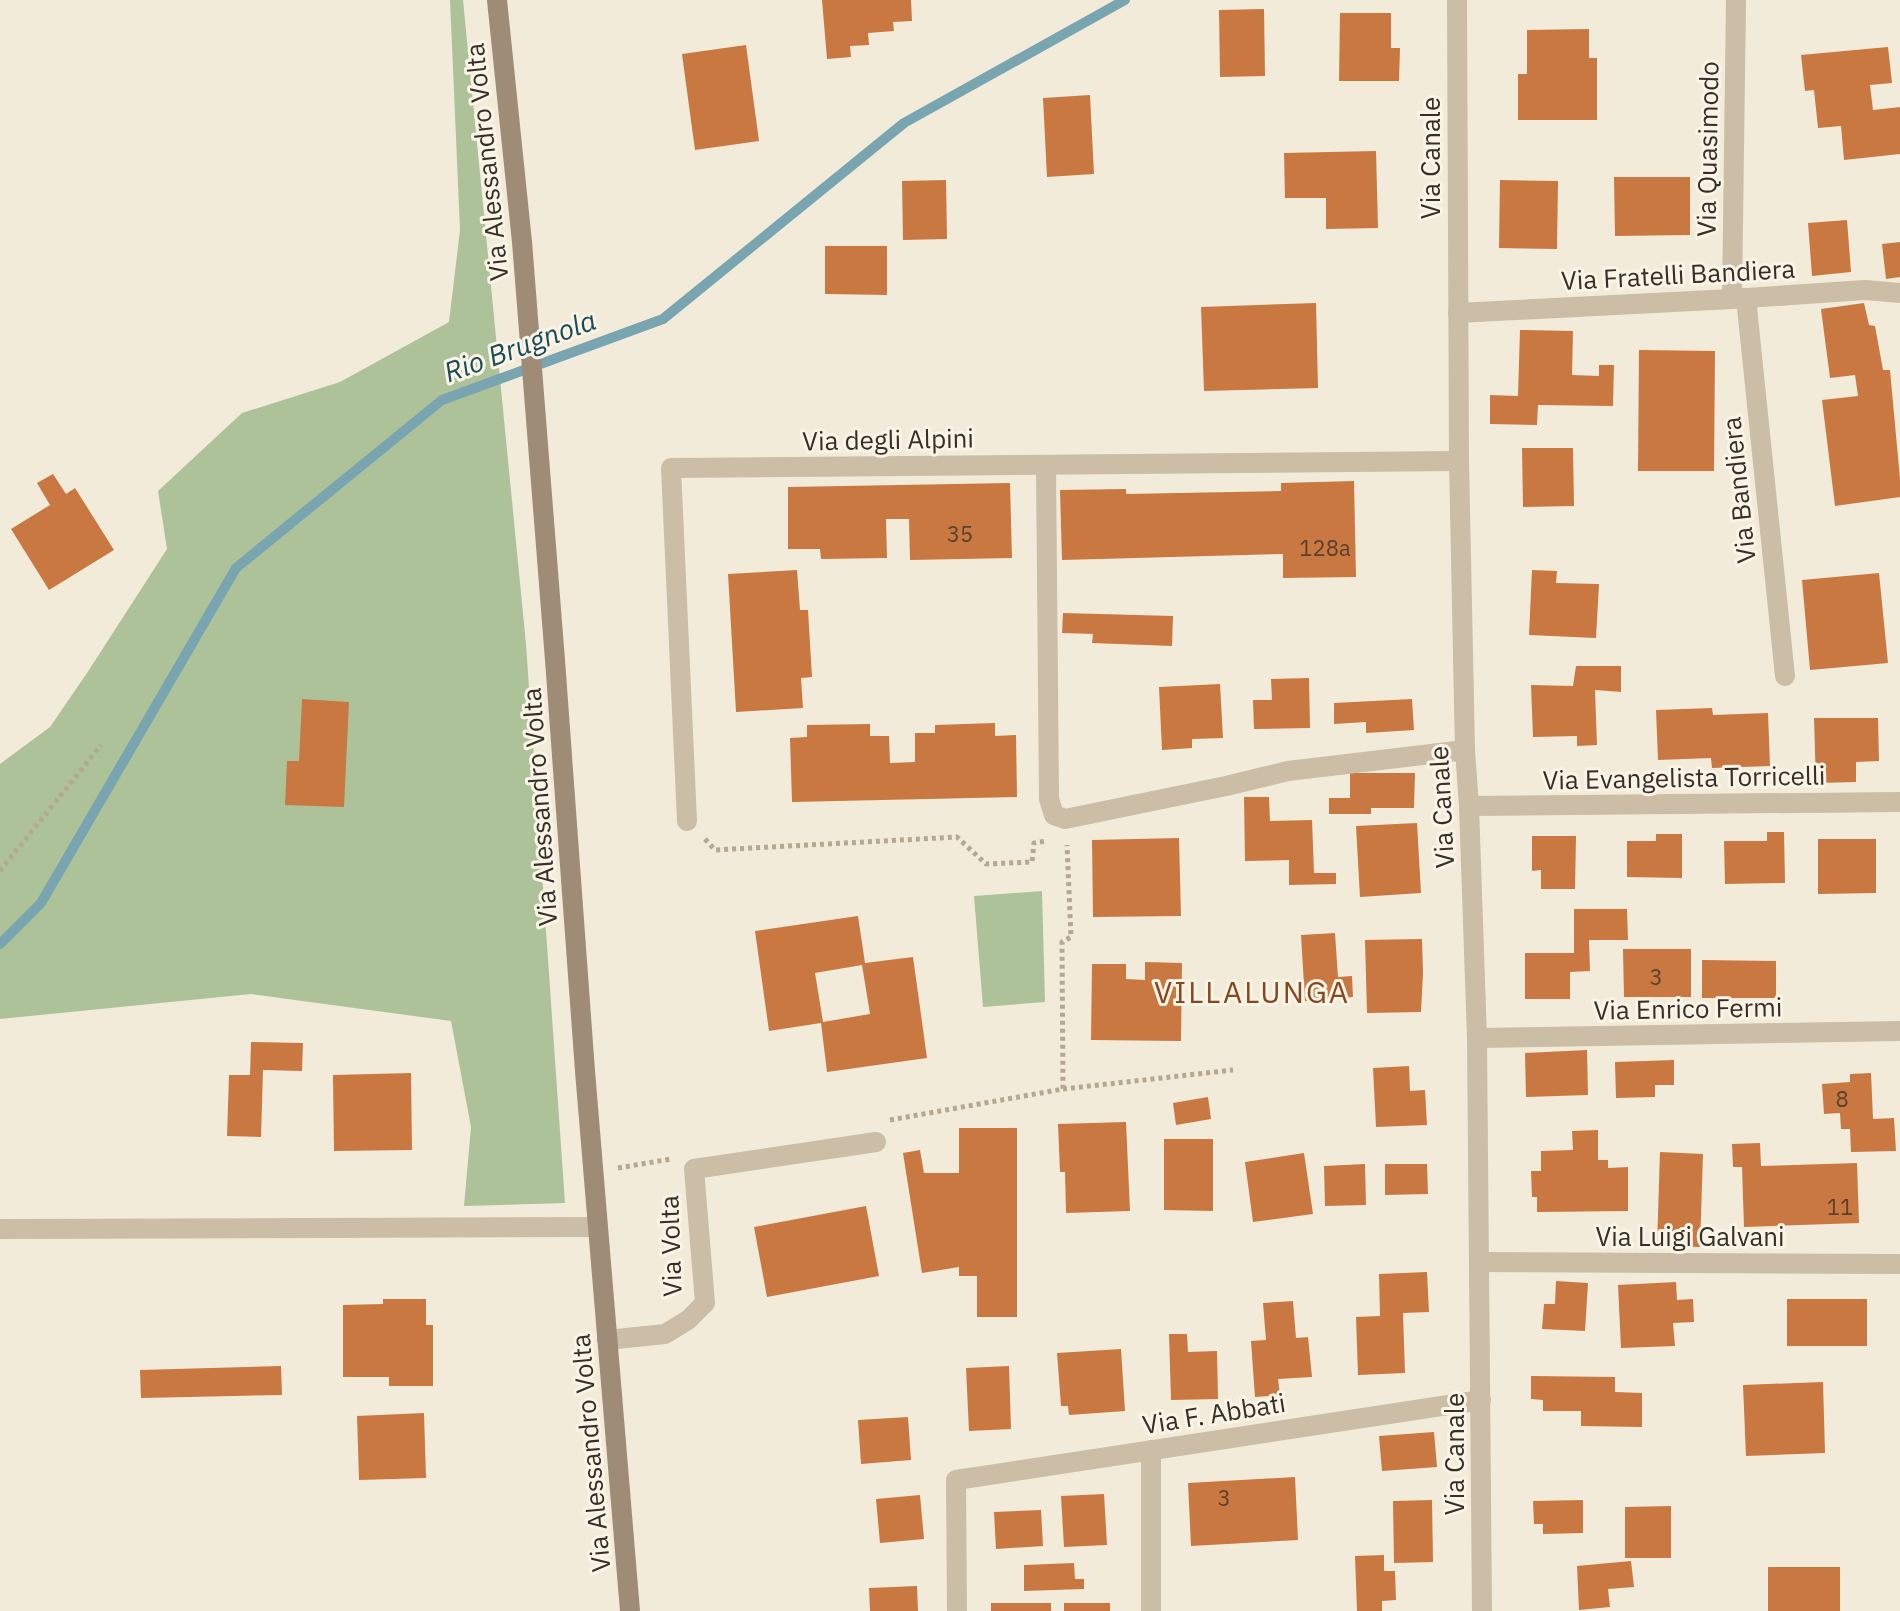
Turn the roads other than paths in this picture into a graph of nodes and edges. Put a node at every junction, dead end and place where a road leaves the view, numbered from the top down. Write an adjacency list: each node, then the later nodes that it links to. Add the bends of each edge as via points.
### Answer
1 (497, 0): 17 (main road, Via Alessandro Volta, via 536,413)
2 (1457, 0): 6 (street, Via Canale)
3 (1736, 0): 5 (street, Via Quasimodo)
4 (1900, 293): 5 (street, Via Fratelli Bandiera, via 1865,290)
5 (1739, 298): 6 (street, Via Fratelli Bandiera); 9 (street, Via Bandiera)
6 (1458, 313): 7 (street, Via Canale)
7 (1459, 461): 8 (street, Via degli Alpini); 10 (street, Via Canale)
8 (1046, 465): 10 (street, via 1049,799 1066,828 1288,771); 13 (street, Via degli Alpini, via 671,468)
9 (1785, 676)
10 (1465, 750): 12 (street, Via Canale)
11 (1900, 802): 12 (street, Via Evangelista Torricelli)
12 (1469, 806): 15 (street, Via Canale)
13 (687, 821)
14 (1900, 1031): 15 (street, Via Enrico Fermi)
15 (1477, 1038): 19 (street, Via Canale)
16 (876, 1132): 21 (street, Via Volta, via 694,1169 705,1303 665,1334)
17 (598, 1227): 18 (street); 21 (main road, Via Alessandro Volta)
18 (1, 1229)
19 (1479, 1262): 20 (street, Via Luigi Galvani); 22 (street, Via Canale)
20 (1900, 1264)
21 (607, 1340): 24 (main road, Via Alessandro Volta)
22 (1481, 1400): 23 (street, Via F. Abbati); 27 (street, Via Canale)
23 (1151, 1450): 25 (street, Via F. Abbati, via 956,1480); 26 (street)
24 (630, 1611)
25 (957, 1611)
26 (1151, 1611)
27 (1482, 1611)

